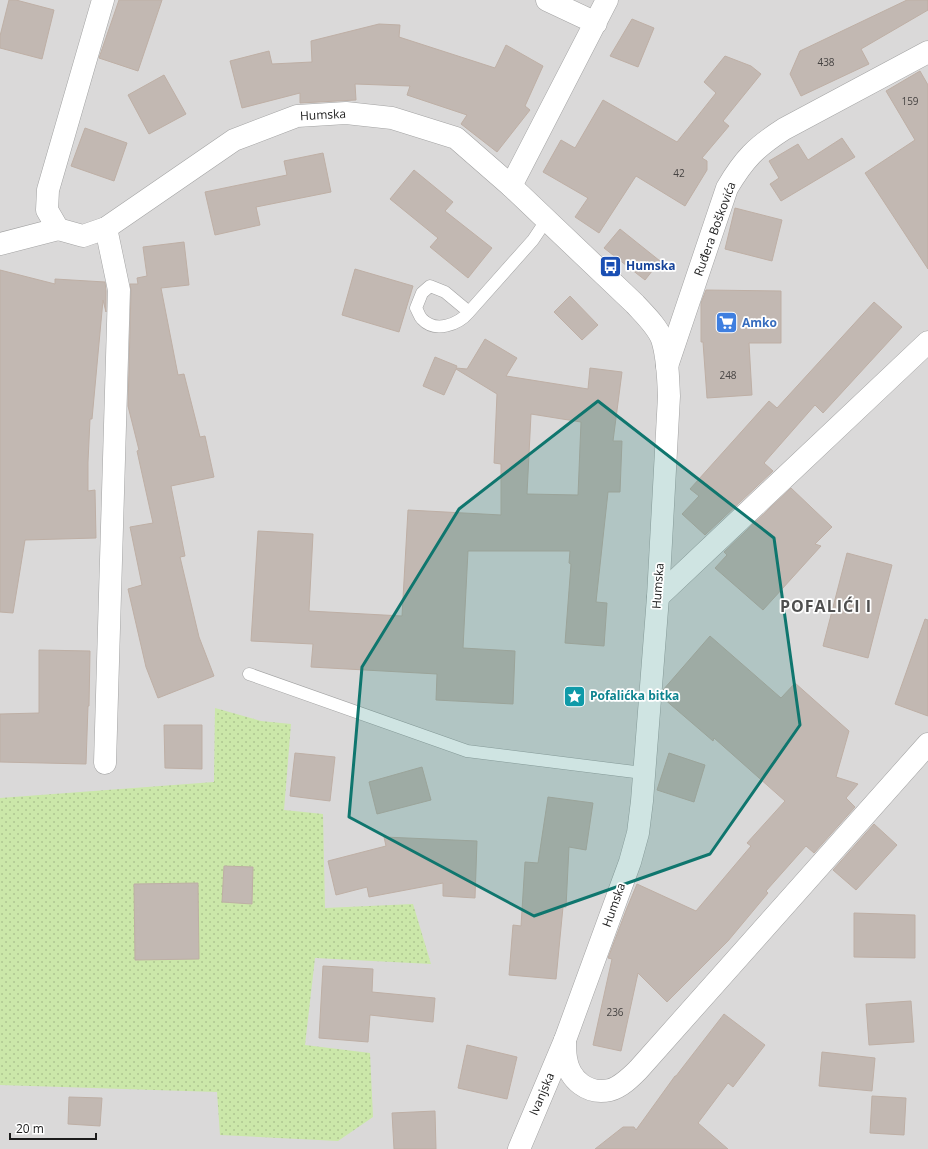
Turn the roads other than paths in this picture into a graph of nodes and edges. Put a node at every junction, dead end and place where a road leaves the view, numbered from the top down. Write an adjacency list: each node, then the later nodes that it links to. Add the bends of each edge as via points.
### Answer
1 (103, 0): 9 (street, via 48,190 47,210)
2 (547, 0): 4 (street)
3 (607, 0): 4 (street)
4 (596, 23): 6 (street)
5 (928, 52): 13 (street, Ruđera Boškovića, via 784,129 751,154 739,168 727,188)
6 (511, 186): 7 (street, Humska); 8 (street, Humska, via 456,138 392,118 346,113 297,116 234,140)
7 (547, 219): 11 (lane, via 533,240); 13 (street, Humska, via 635,304 652,324 662,338)
8 (106, 228): 9 (street, Humska, via 83,236); 17 (street, via 118,290)
9 (58, 229): 10 (street)
10 (0, 244)
11 (469, 312)
12 (928, 342): 14 (street)
13 (667, 366): 14 (street, Humska, via 669,396)
14 (658, 597): 18 (street, Humska)
15 (249, 674): 18 (lane, via 467,751)
16 (928, 744): 19 (street, Humska, via 626,1082 611,1090 595,1090 582,1086 572,1074 566,1060)
17 (105, 763)
18 (643, 773): 19 (street, Humska, via 638,833 630,862)
19 (565, 1040): 20 (street, Ivanjska)
20 (519, 1149)

